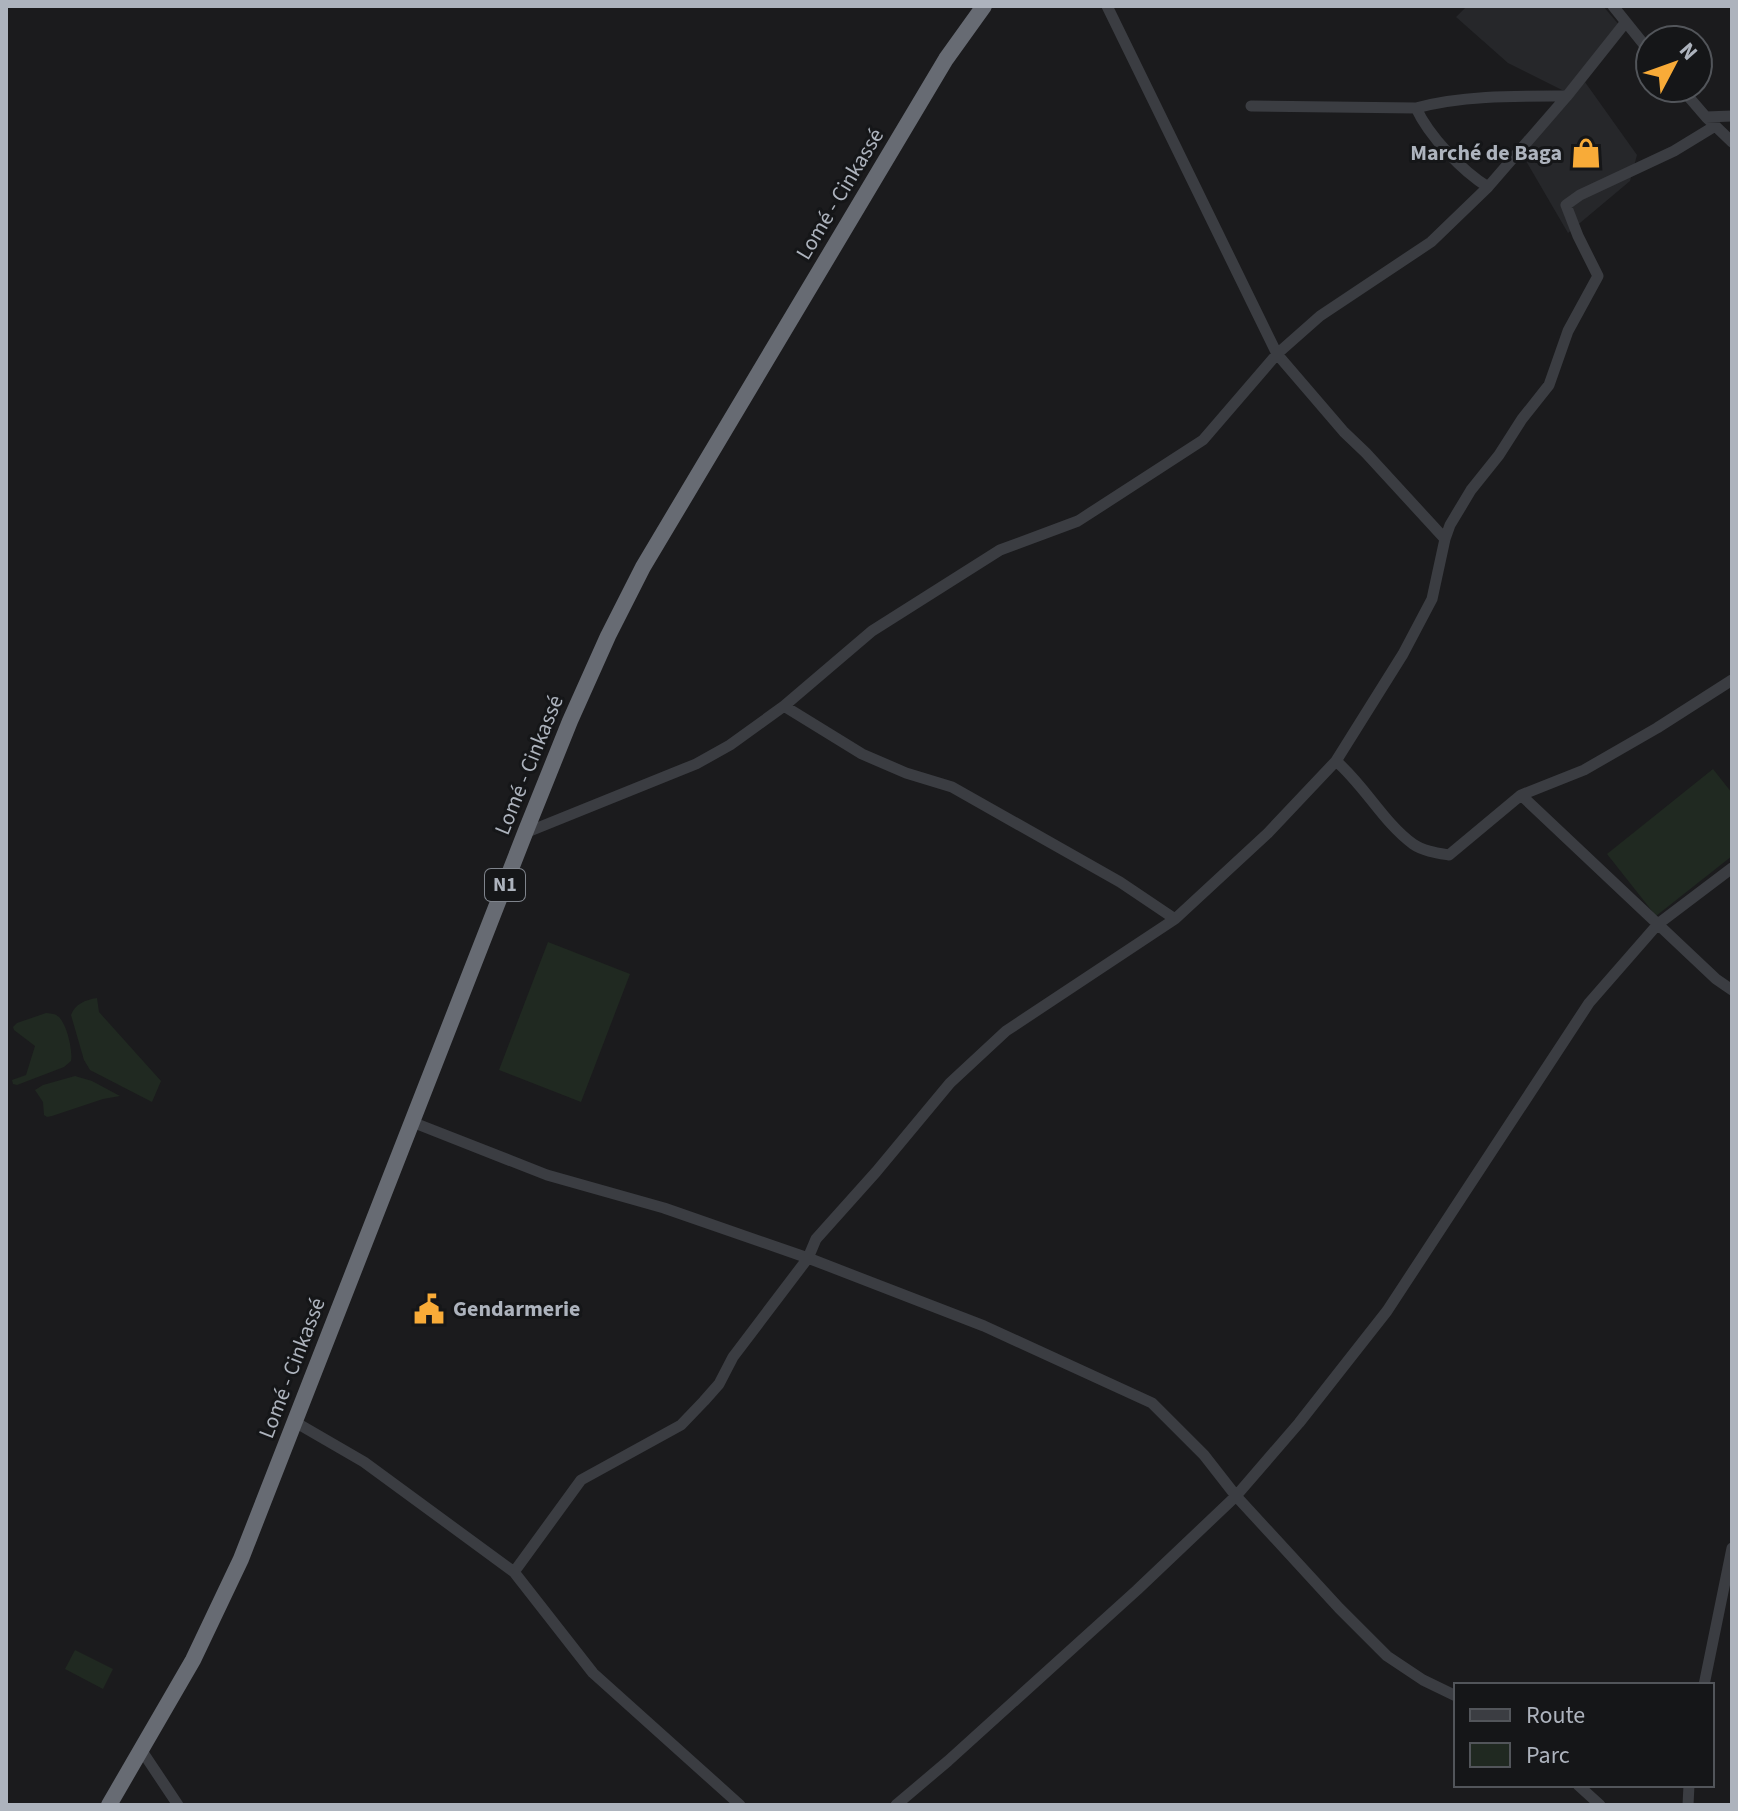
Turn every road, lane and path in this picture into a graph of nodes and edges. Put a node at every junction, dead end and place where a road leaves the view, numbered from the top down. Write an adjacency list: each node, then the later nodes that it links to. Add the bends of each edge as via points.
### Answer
1 (984, 6): 20 (highway, Lomé - Cinkassé / N1, via 946,59 643,567 570,721)
2 (1107, 6): 14 (street)
3 (1613, 6): 4 (street)
4 (1625, 23): 5 (street); 6 (street)
5 (1634, 33)
6 (1567, 96): 9 (street, via 1476,99); 13 (street)
7 (1695, 104): 11 (street)
8 (1251, 106): 9 (street)
9 (1416, 108): 13 (street, via 1435,137)
10 (1732, 116): 11 (street)
11 (1710, 122): 12 (street); 15 (street, via 1674,151 1566,205 1598,276 1568,331 1549,385 1471,490)
12 (1732, 142)
13 (1488, 187): 14 (street, via 1431,242 1320,316)
14 (1277, 354): 15 (street); 17 (street, via 1203,440 1078,521 1000,550 872,631)
15 (1445, 539): 18 (street, via 1432,599)
16 (1732, 680): 19 (street, via 1584,770)
17 (784, 706): 20 (street, via 696,764); 22 (street, via 862,754 952,787)
18 (1336, 761): 19 (street, via 1415,846 1449,855); 22 (street)
19 (1521, 795): 23 (street)
20 (525, 833): 25 (highway, Lomé - Cinkassé / N1)
21 (1732, 868): 23 (street)
22 (1175, 919): 26 (street, via 1006,1031 950,1083 816,1239)
23 (1658, 924): 24 (street); 28 (street, via 1589,1003 1387,1311)
24 (1732, 990)
25 (412, 1122): 26 (street, via 547,1175 664,1208); 27 (highway, Lomé - Cinkassé / N1)
26 (808, 1258): 28 (street, via 984,1326 1152,1403); 30 (street, via 704,1401 681,1425 581,1480)
27 (295, 1422): 30 (street, via 364,1462); 33 (highway, Lomé - Cinkassé / N1, via 217,1611)
28 (1236, 1496): 32 (street, via 1387,1656); 38 (street)
29 (1732, 1548): 31 (street)
30 (514, 1572): 37 (street, via 593,1673)
31 (1704, 1683)
32 (1454, 1695)
33 (142, 1751): 35 (highway, Lomé - Cinkassé / N1); 36 (street)
34 (1580, 1787): 39 (street)
35 (109, 1805)
36 (178, 1805)
37 (740, 1805)
38 (896, 1805)
39 (1600, 1805)

